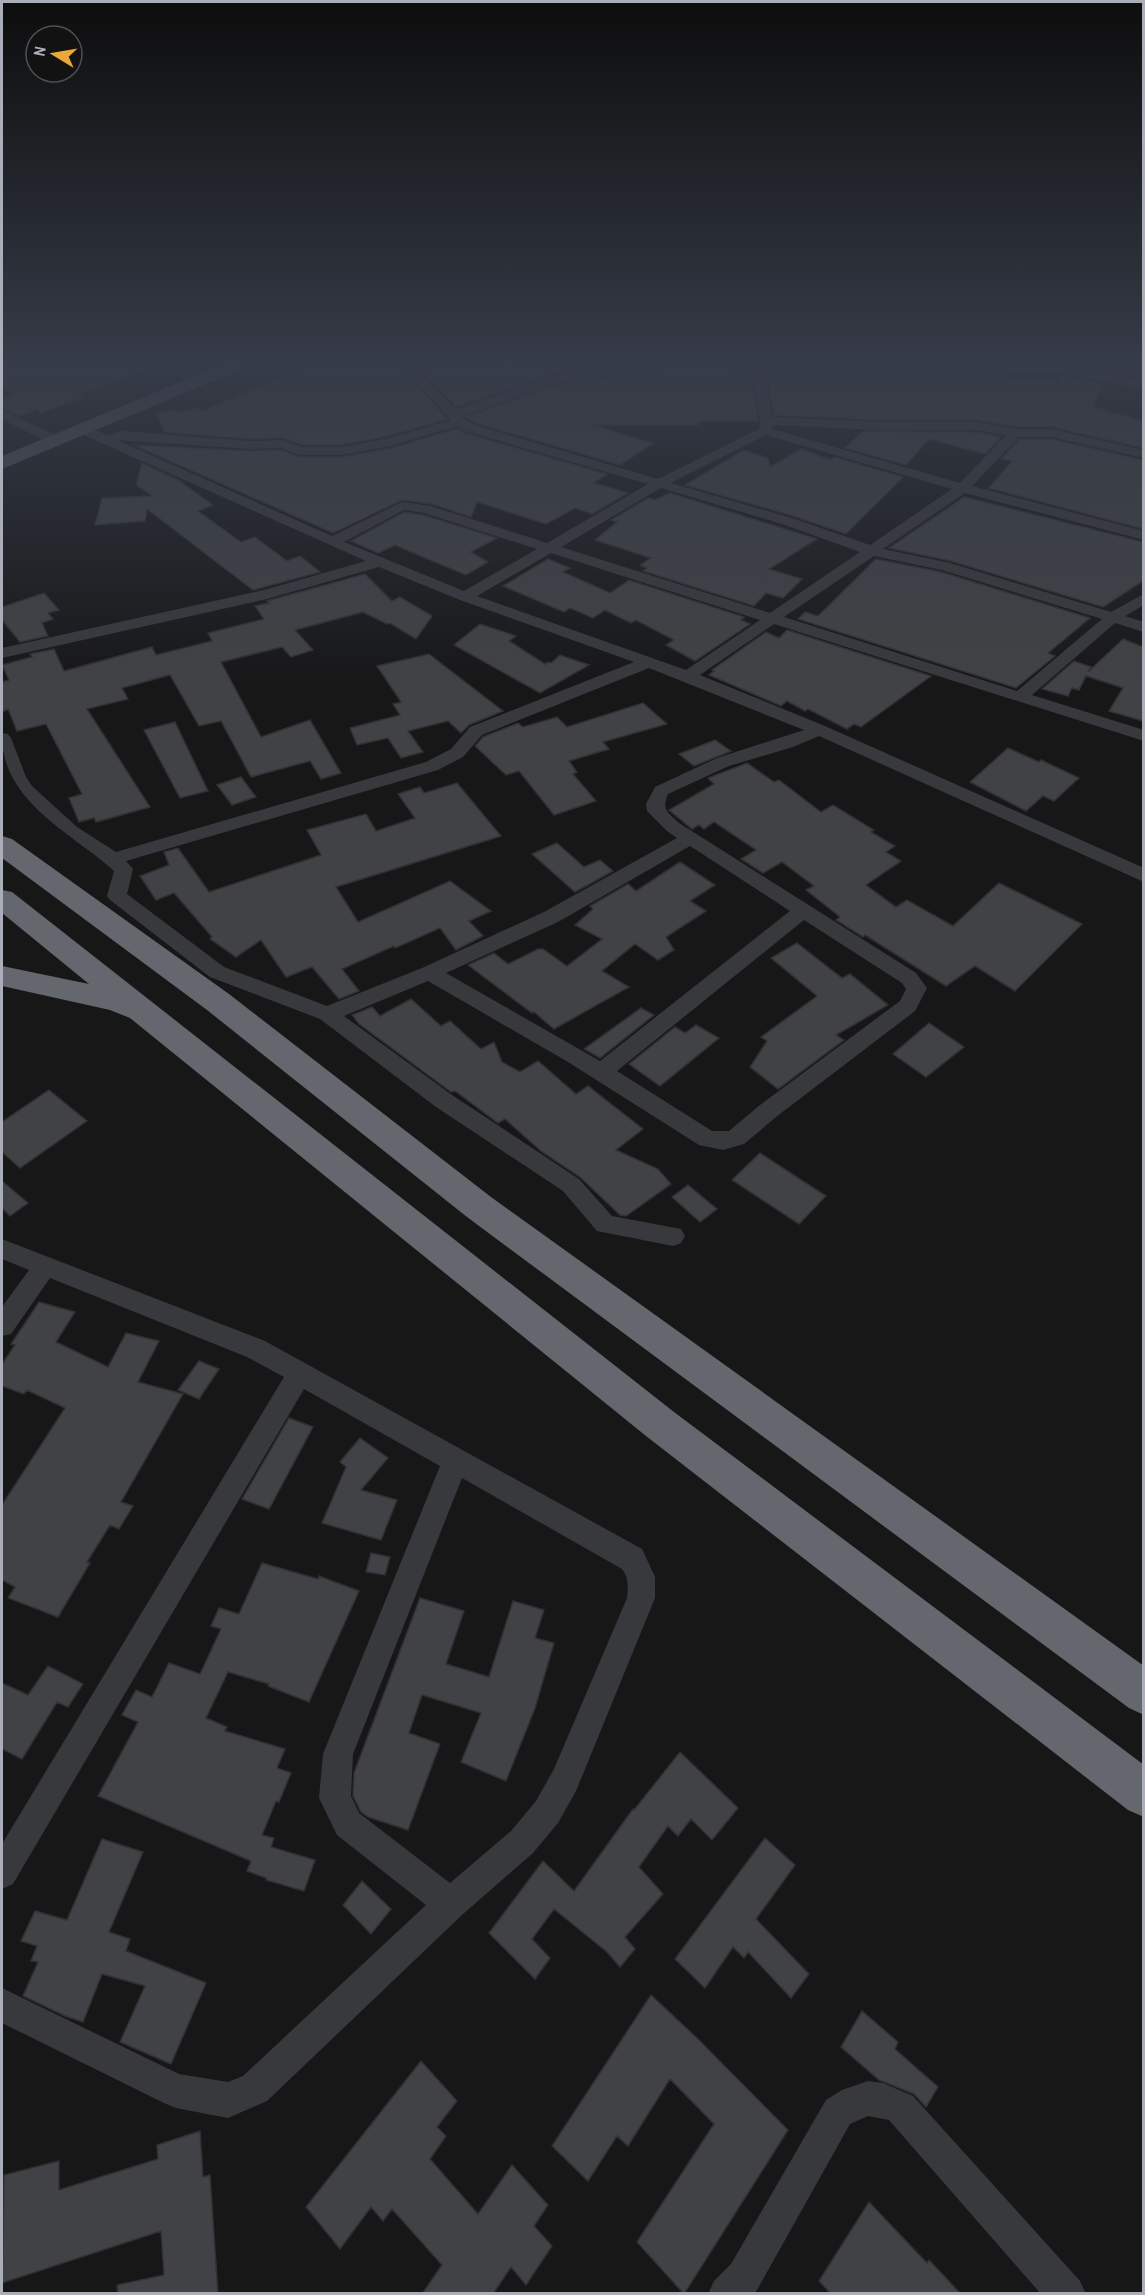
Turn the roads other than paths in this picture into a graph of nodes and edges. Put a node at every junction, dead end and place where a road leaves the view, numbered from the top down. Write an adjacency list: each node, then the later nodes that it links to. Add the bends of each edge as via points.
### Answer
1 (178, 472): 9 (street)
2 (622, 472): 6 (street)
3 (680, 472): 6 (street)
4 (912, 472): 7 (street)
5 (978, 472): 7 (street)
6 (660, 483): 10 (street); 11 (street)
7 (963, 488): 8 (street); 11 (street)
8 (1143, 536)
9 (333, 542): 10 (street, via 411,505); 12 (street)
10 (549, 548): 13 (street); 16 (street)
11 (872, 551): 15 (street, via 945,566); 16 (street)
12 (380, 562): 13 (street); 18 (street, via 267,594)
13 (465, 597): 19 (street)
14 (1143, 598): 15 (street)
15 (1112, 618): 17 (street); 21 (street)
16 (772, 620): 20 (street); 21 (street)
17 (1143, 627)
18 (2, 653)
19 (649, 662): 20 (street); 27 (street, via 476,730 457,753 432,766)
20 (688, 676): 22 (street)
21 (1020, 697): 23 (street)
22 (819, 730): 25 (street, via 723,762 661,791 656,811); 28 (street)
23 (1143, 736)
24 (2, 738): 27 (street, via 16,778 26,790 71,831)
25 (690, 838): 30 (street); 31 (street, via 551,917)
26 (2, 845): 42 (highway, via 218,1002 507,1228)
27 (112, 859): 33 (street, via 124,870 117,896 217,972)
28 (1143, 875)
29 (2, 899): 34 (highway)
30 (803, 910): 35 (street); 35 (street, via 909,978 917,988 908,1006 736,1138 723,1141 707,1139)
31 (429, 973): 33 (street); 35 (street)
32 (2, 976): 34 (highway, via 117,1001)
33 (327, 1014): 36 (street, via 444,1101 571,1185 605,1224)
34 (154, 1018): 43 (highway, via 660,1424)
35 (601, 1072)
36 (673, 1236)
37 (2, 1249): 38 (street)
38 (45, 1266): 39 (street); 40 (street, via 256,1349)
39 (2, 1326)
40 (300, 1373): 41 (street); 44 (street)
41 (456, 1460): 45 (street, via 338,1754 335,1798 348,1824); 45 (street, via 632,1559 643,1582 637,1609 566,1780 547,1812 522,1842)
42 (1143, 1693)
43 (1143, 1794)
44 (2, 1873)
45 (451, 1904): 46 (street, via 255,2089 228,2100 176,2091)
46 (2, 2005)
47 (727, 2294): 48 (street, via 744,2277 838,2112 868,2097 901,2108)
48 (1067, 2294)

